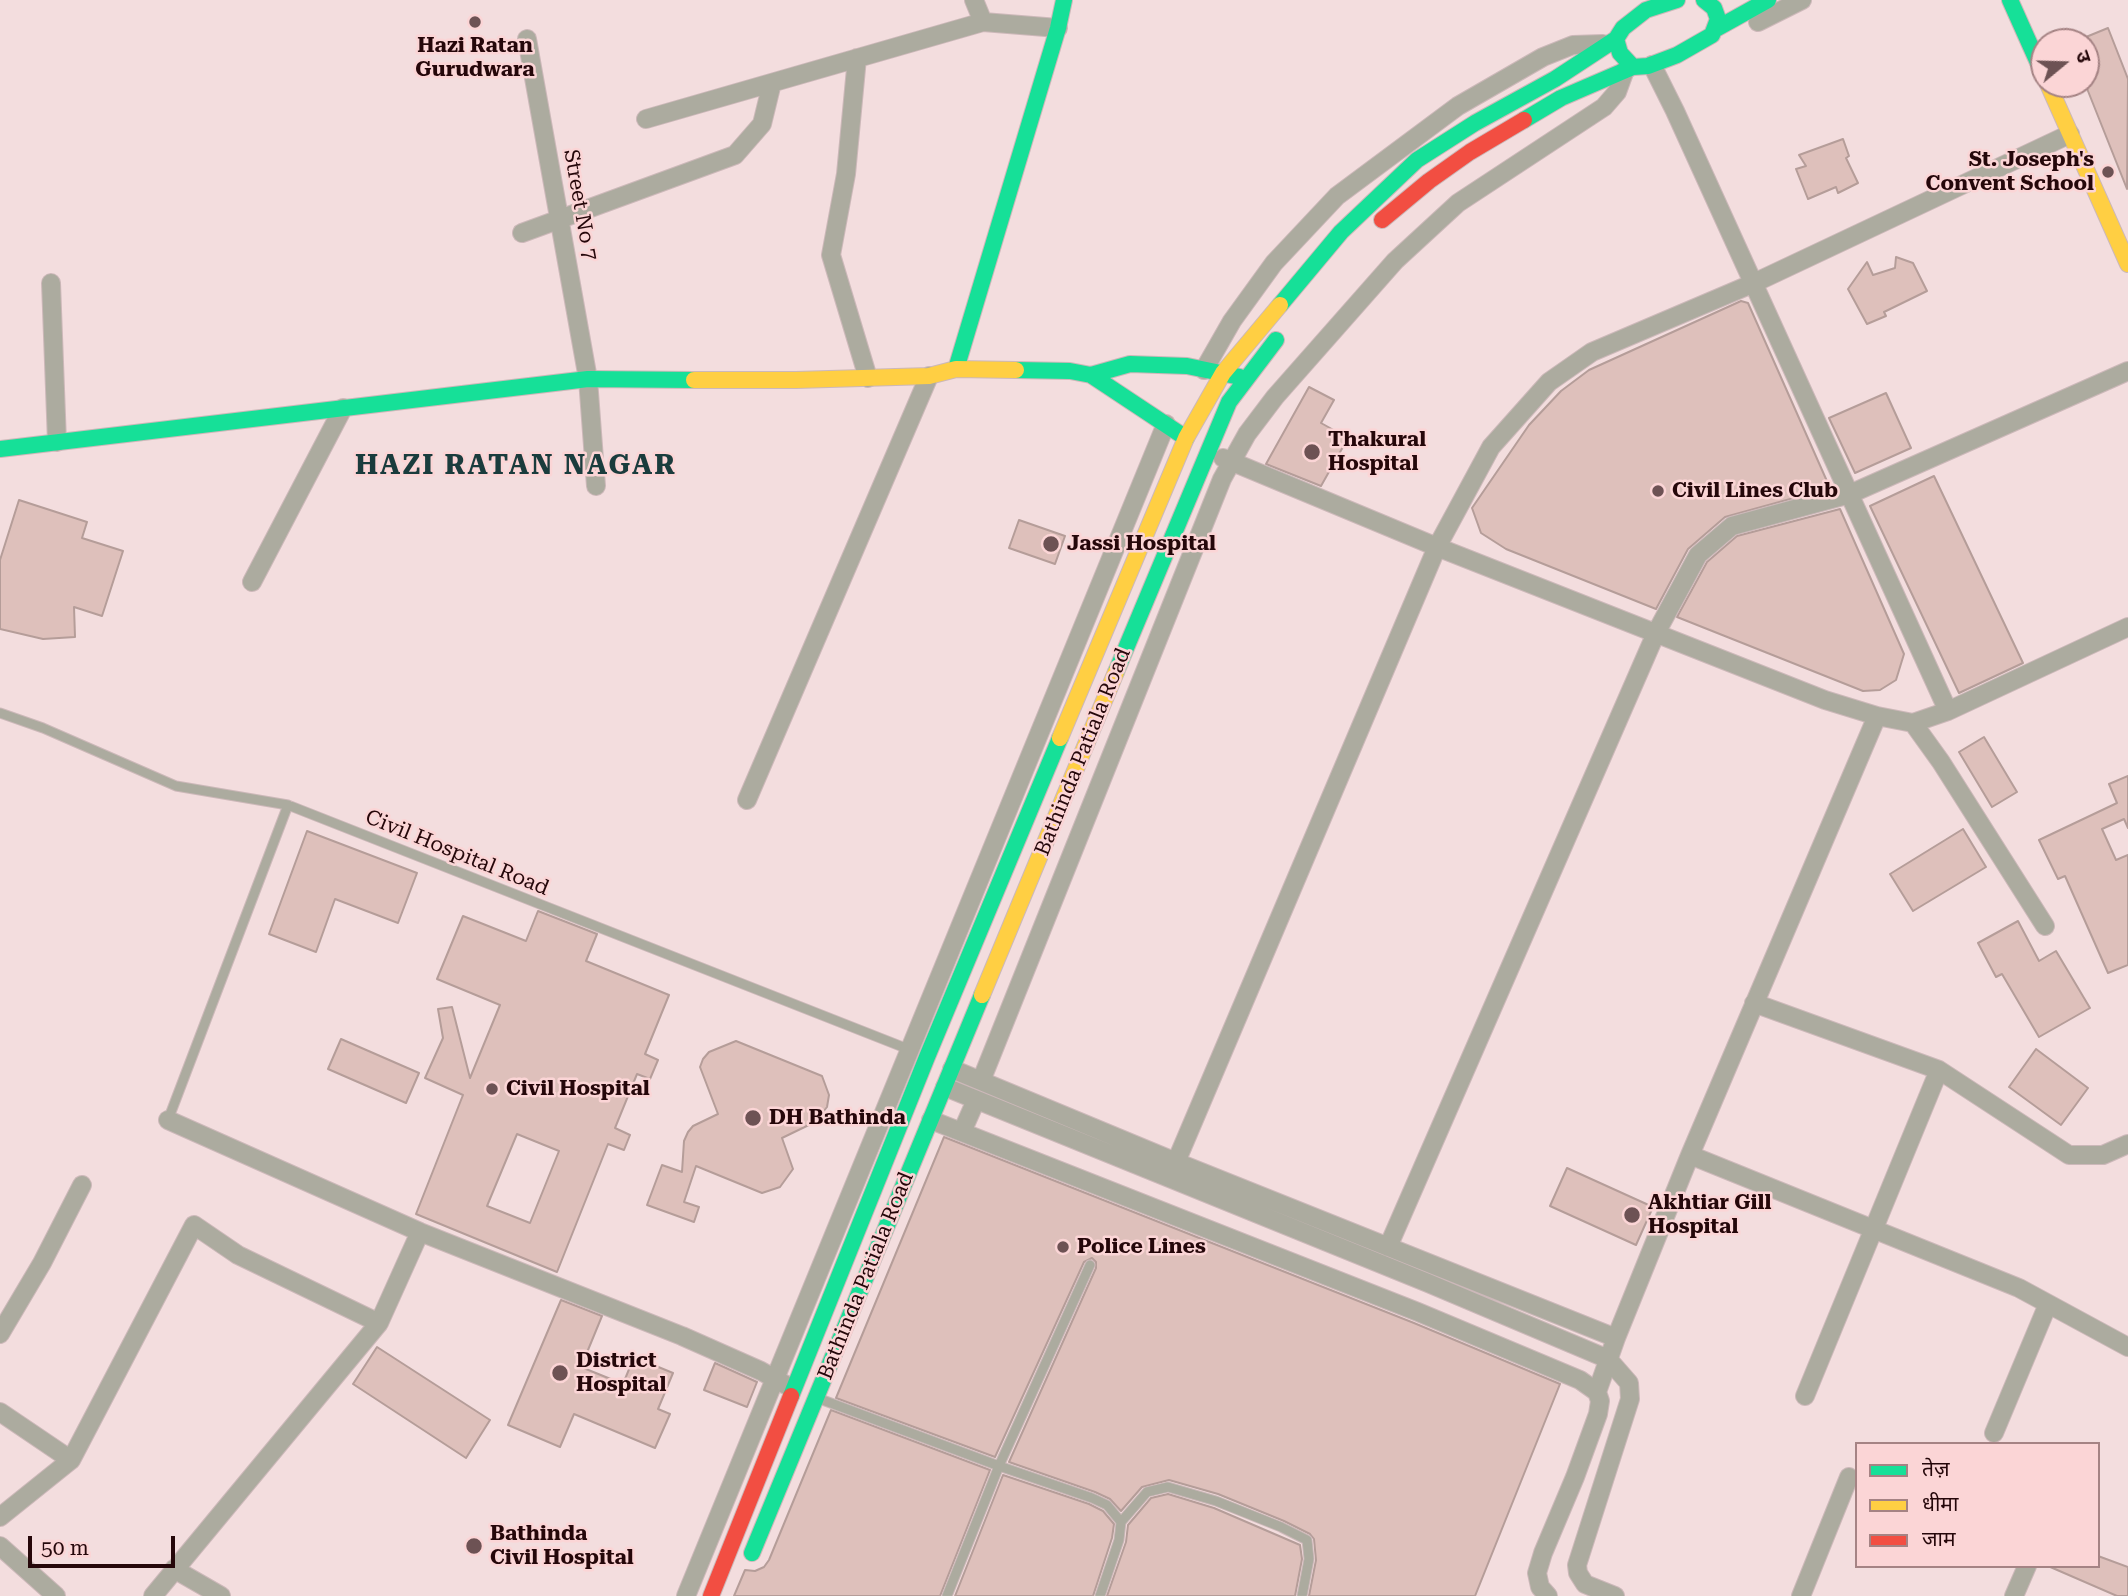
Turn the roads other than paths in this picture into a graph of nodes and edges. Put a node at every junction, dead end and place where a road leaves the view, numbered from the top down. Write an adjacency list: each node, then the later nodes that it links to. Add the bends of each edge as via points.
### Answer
1 (974, 0): 9 (street)
2 (1064, 0): 10 (main road)
3 (1677, 0): 8 (main road)
4 (1704, 0): 11 (main road, via 1718,19)
5 (1768, 0): 11 (main road)
6 (1802, 0): 15 (street, via 1732,36)
7 (2010, 0): 14 (main road)
8 (1645, 5): 13 (main road)
9 (983, 22): 10 (street); 16 (street)
10 (1058, 28): 30 (main road)
11 (1714, 30): 15 (main road)
12 (527, 39): 23 (street, Street No 7)
13 (1612, 41): 18 (main road); 31 (street, via 1573,45 1543,57 1458,106 1337,196 1274,263); 33 (main road, via 1417,160 1341,233)
14 (2030, 45)
15 (1687, 51): 17 (main road)
16 (857, 58): 19 (street); 36 (street, via 846,174 831,255)
17 (1652, 65): 18 (main road); 28 (street)
18 (1629, 68): 24 (main road, via 1561,97 1470,152); 45 (street, via 1604,107 1458,203 1395,261 1275,397)
19 (772, 83): 21 (street); 23 (street, via 762,124 735,155)
20 (2054, 98): 22 (main road)
21 (646, 119)
22 (2070, 134): 26 (main road); 28 (street)
23 (559, 219): 25 (street); 37 (street, Street No 7)
24 (1373, 229)
25 (522, 233)
26 (2128, 264)
27 (51, 283): 42 (street)
28 (1754, 283): 47 (street); 48 (street, via 1592,352 1549,382 1491,447)
29 (1284, 329): 38 (main road, Bathinda Patiala Road)
30 (956, 369): 34 (main road); 35 (main road)
31 (1204, 370): 33 (main road); 34 (main road, via 1130,364)
32 (2128, 371): 47 (street)
33 (1223, 373): 38 (main road); 41 (main road)
34 (1091, 375): 40 (main road)
35 (929, 376): 36 (main road); 56 (street)
36 (868, 378): 37 (main road)
37 (588, 379): 39 (main road); 46 (street, Street No 7)
38 (1247, 379): 44 (main road, Bathinda Patiala Road, via 1229,402)
39 (343, 408): 42 (main road); 49 (street)
40 (1166, 424): 41 (main road); 60 (street)
41 (1186, 438): 44 (street); 61 (main road)
42 (57, 442): 43 (main road)
43 (0, 449)
44 (1207, 451): 45 (street); 62 (main road, Bathinda Patiala Road)
45 (1231, 461): 48 (street); 64 (street)
46 (596, 486)
47 (1850, 494): 51 (street, via 1732,526 1698,555); 52 (street)
48 (1437, 547): 51 (street); 72 (street)
49 (252, 582)
50 (2128, 627): 52 (street)
51 (1656, 633): 54 (street); 76 (street)
52 (1948, 711): 55 (street)
53 (0, 713): 57 (lane, Civil Hospital Road, via 176,786)
54 (1877, 716): 55 (street); 59 (street)
55 (1913, 723): 58 (street)
56 (747, 800)
57 (288, 805): 60 (lane, Civil Hospital Road); 67 (lane)
58 (2045, 926)
59 (1754, 1003): 63 (street); 71 (street)
60 (909, 1050): 61 (lane, Civil Hospital Road); 84 (street)
61 (928, 1057): 85 (main road)
62 (952, 1069): 64 (street); 65 (main road, Bathinda Patiala Road)
63 (1938, 1070): 70 (street, via 2069,1154 2103,1155); 74 (street)
64 (981, 1081): 72 (street)
65 (945, 1087): 66 (street); 68 (main road, Bathinda Patiala Road)
66 (976, 1100): 69 (street); 83 (street)
67 (168, 1120): 75 (street)
68 (931, 1120): 69 (street); 88 (main road, Bathinda Patiala Road)
69 (962, 1132): 86 (street, via 1418,1312 1580,1380)
70 (2128, 1144)
71 (1690, 1155): 74 (street); 81 (street)
72 (1176, 1162): 76 (street)
73 (82, 1185): 80 (street)
74 (1873, 1228): 78 (street); 87 (street)
75 (420, 1232): 79 (street); 84 (street, via 682,1336)
76 (1388, 1247): 81 (street)
77 (1090, 1265): 92 (lane)
78 (2049, 1304): 82 (street); 90 (street)
79 (379, 1323): 91 (street, via 238,1255 194,1225); 98 (street)
80 (0, 1334)
81 (1616, 1338): 83 (street)
82 (2128, 1347)
83 (1608, 1359): 86 (street); 109 (street, via 1629,1383 1630,1399 1577,1565 1585,1584)
84 (775, 1380): 85 (street); 103 (street)
85 (794, 1389): 88 (lane); 104 (main road)
86 (1597, 1392): 108 (street, via 1598,1414 1537,1573 1539,1587)
87 (1805, 1396)
88 (816, 1398): 92 (lane); 99 (main road, Bathinda Patiala Road)
89 (0, 1412): 91 (street)
90 (1994, 1433)
91 (71, 1460): 94 (street)
92 (999, 1466): 95 (lane, via 1092,1498 1107,1505); 105 (lane)
93 (1849, 1477): 110 (street)
94 (0, 1517)
95 (1121, 1522): 106 (lane); 107 (lane, via 1147,1492 1168,1487 1281,1527 1307,1540 1309,1559)
96 (0, 1546): 100 (street)
97 (2025, 1568): 111 (street)
98 (174, 1569): 101 (street); 102 (street)
99 (744, 1571)
100 (56, 1596)
101 (153, 1596)
102 (221, 1596)
103 (686, 1596)
104 (711, 1596)
105 (947, 1596)
106 (1100, 1596)
107 (1302, 1596)
108 (1549, 1596)
109 (1615, 1596)
110 (1801, 1596)
111 (2014, 1596)

